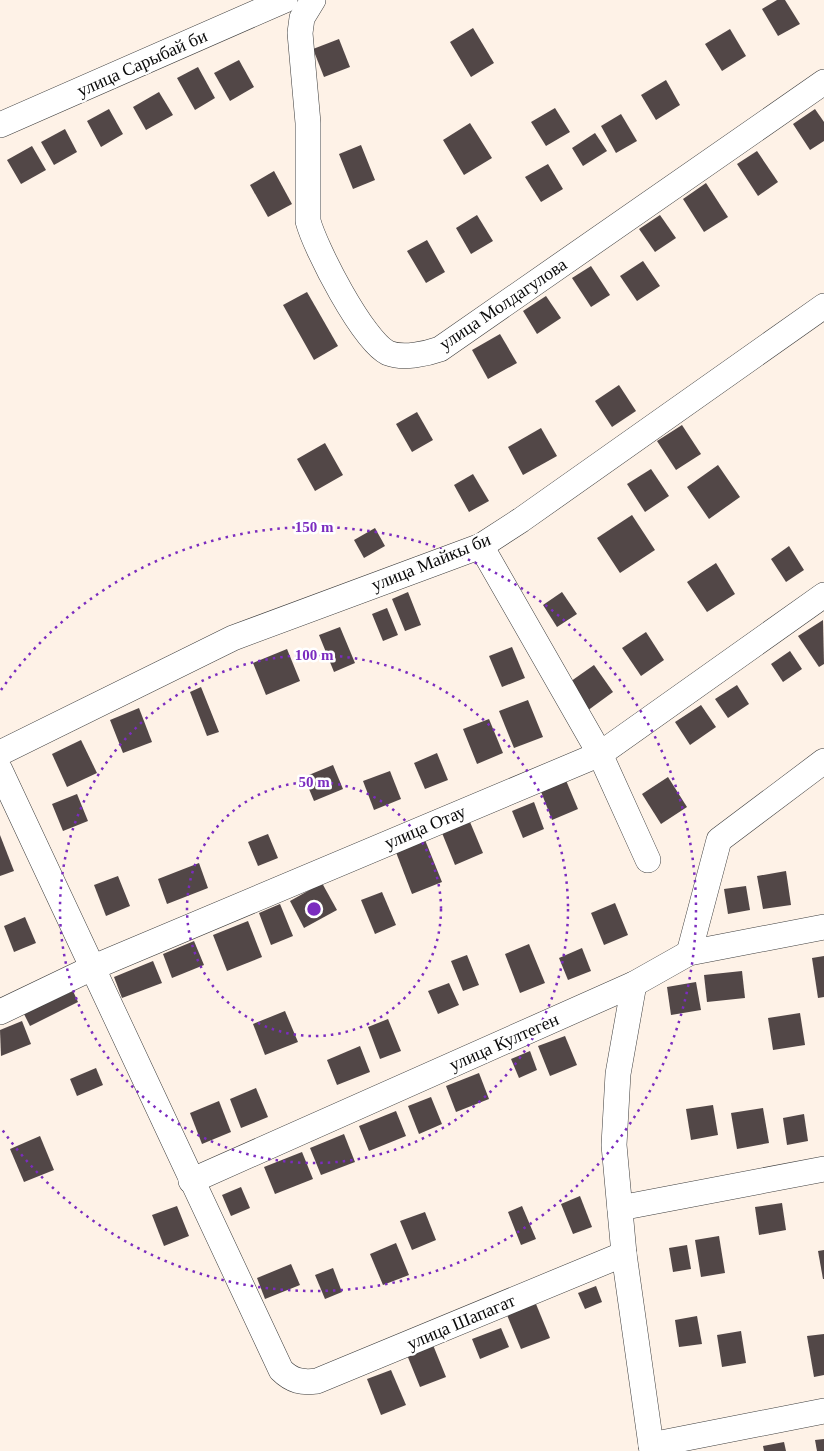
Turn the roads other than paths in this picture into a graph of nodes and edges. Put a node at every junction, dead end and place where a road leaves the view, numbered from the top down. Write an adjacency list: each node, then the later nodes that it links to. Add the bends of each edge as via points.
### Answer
1 (285, 0): 4 (street, улица Сарыбай би)
2 (314, 0): 3 (street, улица Молдагулова, via 302,18 300,33 308,123 308,221 345,301 380,347 396,355 427,354 440,349)
3 (824, 82)
4 (0, 126)
5 (824, 306): 6 (street, улица Майкы би)
6 (481, 546): 8 (street, улица Майкы би, via 232,638); 9 (street)
7 (824, 595): 9 (street, улица Отау)
8 (0, 753)
9 (600, 754): 12 (street); 15 (street, улица Отау)
10 (824, 761): 14 (street, via 719,840)
11 (0, 770): 15 (street)
12 (648, 860)
13 (824, 927): 14 (street, улица Култеген)
14 (689, 953): 16 (street, улица Култеген)
15 (94, 967): 17 (street, улица Отау); 19 (street)
16 (634, 984): 19 (street, улица Култеген); 20 (street, via 614,1110)
17 (0, 1012)
18 (824, 1169): 20 (street)
19 (191, 1181): 21 (street, улица Шапагат, via 281,1370 296,1380 317,1382)
20 (620, 1208): 21 (street)
21 (624, 1254): 23 (street)
22 (824, 1411): 23 (street)
23 (652, 1448)

